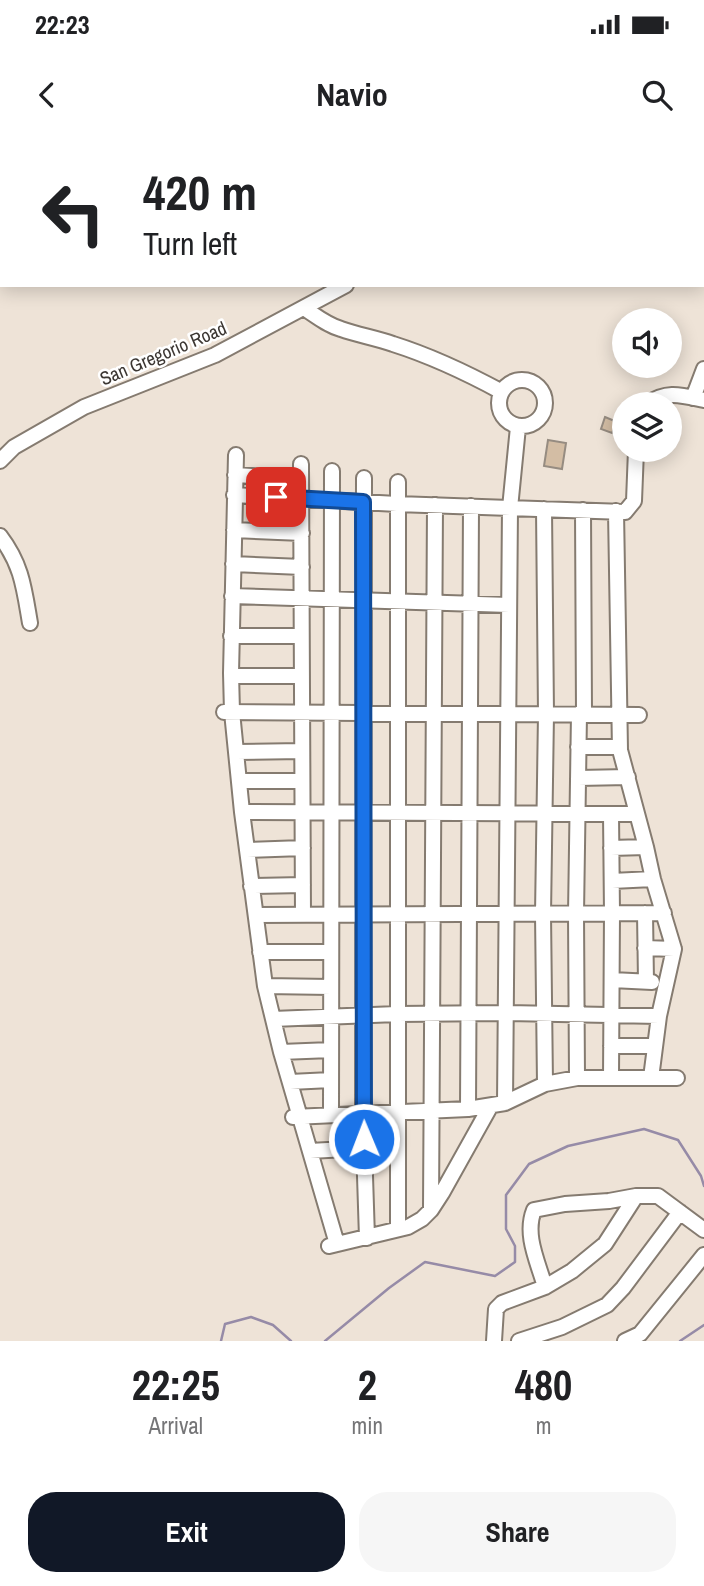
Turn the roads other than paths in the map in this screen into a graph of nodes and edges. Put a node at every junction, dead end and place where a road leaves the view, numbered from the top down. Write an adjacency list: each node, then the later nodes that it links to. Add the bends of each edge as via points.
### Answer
1 (342, 287): 2 (street, San Gregorio Road)
2 (304, 308): 4 (street, via 340,329 424,355); 8 (street, San Gregorio Road, via 215,355 84,407 14,447)
3 (704, 369): 5 (street)
4 (502, 392): 6 (street, via 501,413); 6 (street, via 509,383 520,380 541,388 545,411 539,421)
5 (699, 399)
6 (518, 427): 21 (street)
7 (236, 455): 11 (street)
8 (0, 461)
9 (636, 462): 24 (street, via 634,501 625,512)
10 (332, 471): 16 (street)
11 (235, 475): 14 (street); 15 (street, via 301,471)
12 (364, 478): 17 (street)
13 (398, 482): 18 (street)
14 (234, 495): 15 (street); 25 (street)
15 (302, 499): 16 (street); 26 (street)
16 (331, 500): 17 (street); 32 (street)
17 (363, 502): 18 (street); 33 (street)
18 (397, 504): 19 (street); 34 (street)
19 (435, 505): 20 (street); 35 (street)
20 (471, 506): 21 (street); 36 (street)
21 (510, 508): 22 (street); 37 (street)
22 (544, 509): 23 (street); 51 (street)
23 (583, 510): 24 (street); 52 (street)
24 (616, 511): 53 (street)
25 (233, 530): 26 (street); 28 (street)
26 (302, 533): 29 (street)
27 (0, 536): 38 (street, via 22,576)
28 (233, 564): 29 (street); 30 (street)
29 (302, 567): 31 (street)
30 (232, 596): 31 (street); 39 (street)
31 (301, 597): 32 (street); 40 (street)
32 (331, 599): 33 (street); 45 (street)
33 (363, 600): 34 (street); 46 (street)
34 (397, 601): 35 (street); 47 (street)
35 (434, 603): 36 (street); 48 (street)
36 (471, 604): 37 (street); 49 (street)
37 (509, 605): 50 (street)
38 (30, 623)
39 (231, 636): 40 (street); 41 (street)
40 (301, 636): 42 (street)
41 (231, 676): 42 (street); 43 (street)
42 (302, 676): 44 (street)
43 (228, 712): 44 (street); 58 (street)
44 (302, 712): 45 (street); 57 (street)
45 (331, 712): 46 (street); 65 (street)
46 (363, 712): 47 (street); 66 (street)
47 (397, 712): 48 (street); 67 (street)
48 (434, 713): 49 (street); 68 (street)
49 (470, 713): 50 (street); 69 (street)
50 (508, 713): 51 (street); 70 (street)
51 (546, 714): 52 (street); 71 (street)
52 (582, 714): 53 (street); 55 (street)
53 (619, 715): 54 (street); 56 (street)
54 (639, 715)
55 (578, 747): 56 (street); 60 (street)
56 (620, 747): 59 (street)
57 (302, 751): 58 (street); 61 (street)
58 (236, 752): 62 (street)
59 (628, 777): 60 (street); 74 (street)
60 (578, 778): 72 (street)
61 (302, 780): 62 (street); 63 (street)
62 (239, 781): 64 (street)
63 (302, 811): 64 (street); 65 (street); 76 (street)
64 (242, 812): 78 (street)
65 (331, 812): 66 (street); 93 (street)
66 (363, 812): 67 (street); 94 (street)
67 (397, 812): 68 (street); 95 (street)
68 (433, 813): 69 (street); 85 (street)
69 (469, 813): 70 (street); 86 (street)
70 (508, 813): 71 (street); 87 (street)
71 (545, 814): 72 (street); 88 (street)
72 (577, 814): 73 (street); 89 (street)
73 (611, 814): 74 (street); 77 (street)
74 (637, 814): 75 (street)
75 (646, 847): 77 (street); 79 (street)
76 (303, 848): 78 (street); 81 (street)
77 (611, 848): 80 (street)
78 (247, 850): 82 (street)
79 (653, 879): 80 (street); 84 (street)
80 (612, 881): 90 (street)
81 (303, 885): 82 (street); 92 (street)
82 (251, 886): 91 (street)
83 (645, 913): 84 (street); 90 (street); 96 (street)
84 (664, 913): 97 (street)
85 (433, 914): 86 (street); 95 (street); 108 (street)
86 (469, 914): 87 (street); 105 (street)
87 (507, 914): 88 (street); 106 (street)
88 (543, 914): 89 (street); 109 (street)
89 (576, 914): 90 (street); 110 (street)
90 (612, 914): 100 (street)
91 (256, 915): 92 (street); 98 (street)
92 (303, 915): 93 (street)
93 (331, 915): 94 (street); 99 (street)
94 (363, 915): 95 (street); 111 (street)
95 (397, 915): 107 (street)
96 (646, 948): 97 (street); 101 (street)
97 (674, 949): 102 (street)
98 (260, 952): 99 (street); 103 (street)
99 (331, 952): 104 (street)
100 (612, 980): 101 (street); 112 (street)
101 (646, 982): 102 (street)
102 (667, 982): 114 (street)
103 (265, 986): 104 (street); 115 (street)
104 (331, 987): 113 (street)
105 (468, 1013): 106 (street); 108 (street); 129 (street)
106 (506, 1013): 109 (street); 127 (street)
107 (397, 1014): 108 (street); 111 (street); 131 (street)
108 (432, 1014): 130 (street)
109 (544, 1014): 110 (street); 126 (street)
110 (577, 1014): 112 (street); 120 (street)
111 (363, 1015): 113 (street); 132 (street)
112 (611, 1015): 114 (street); 116 (street)
113 (331, 1016): 115 (street); 118 (street)
114 (659, 1016): 117 (street)
115 (273, 1019): 119 (street)
116 (611, 1046): 117 (street); 121 (street)
117 (655, 1046): 122 (street)
118 (331, 1050): 119 (street); 124 (street)
119 (281, 1052): 125 (street)
120 (577, 1078): 121 (street); 126 (street)
121 (611, 1078): 122 (street)
122 (651, 1078): 123 (street)
123 (677, 1078)
124 (331, 1080): 125 (street); 133 (street)
125 (290, 1082): 134 (street)
126 (545, 1084): 127 (street)
127 (505, 1103): 128 (street)
128 (490, 1107): 129 (street); 138 (street)
129 (468, 1109): 130 (street)
130 (432, 1111): 131 (street); 138 (street)
131 (397, 1112): 132 (street); 140 (street)
132 (363, 1114): 133 (street); 142 (street)
133 (331, 1115): 134 (street)
134 (296, 1117): 136 (street)
135 (346, 1149): 136 (street)
136 (310, 1151): 142 (street, via 333,1245)
137 (636, 1196): 139 (street, via 658,1196); 144 (street, via 605,1244); 144 (street, via 534,1210 530,1236)
138 (431, 1210): 140 (street)
139 (680, 1212): 141 (street); 146 (street, via 607,1305)
140 (398, 1229): 142 (street)
141 (704, 1230)
142 (367, 1238)
143 (704, 1255): 147 (street, via 640,1334)
144 (545, 1287): 145 (street, via 496,1309)
145 (494, 1341)
146 (519, 1341)
147 (625, 1341)

